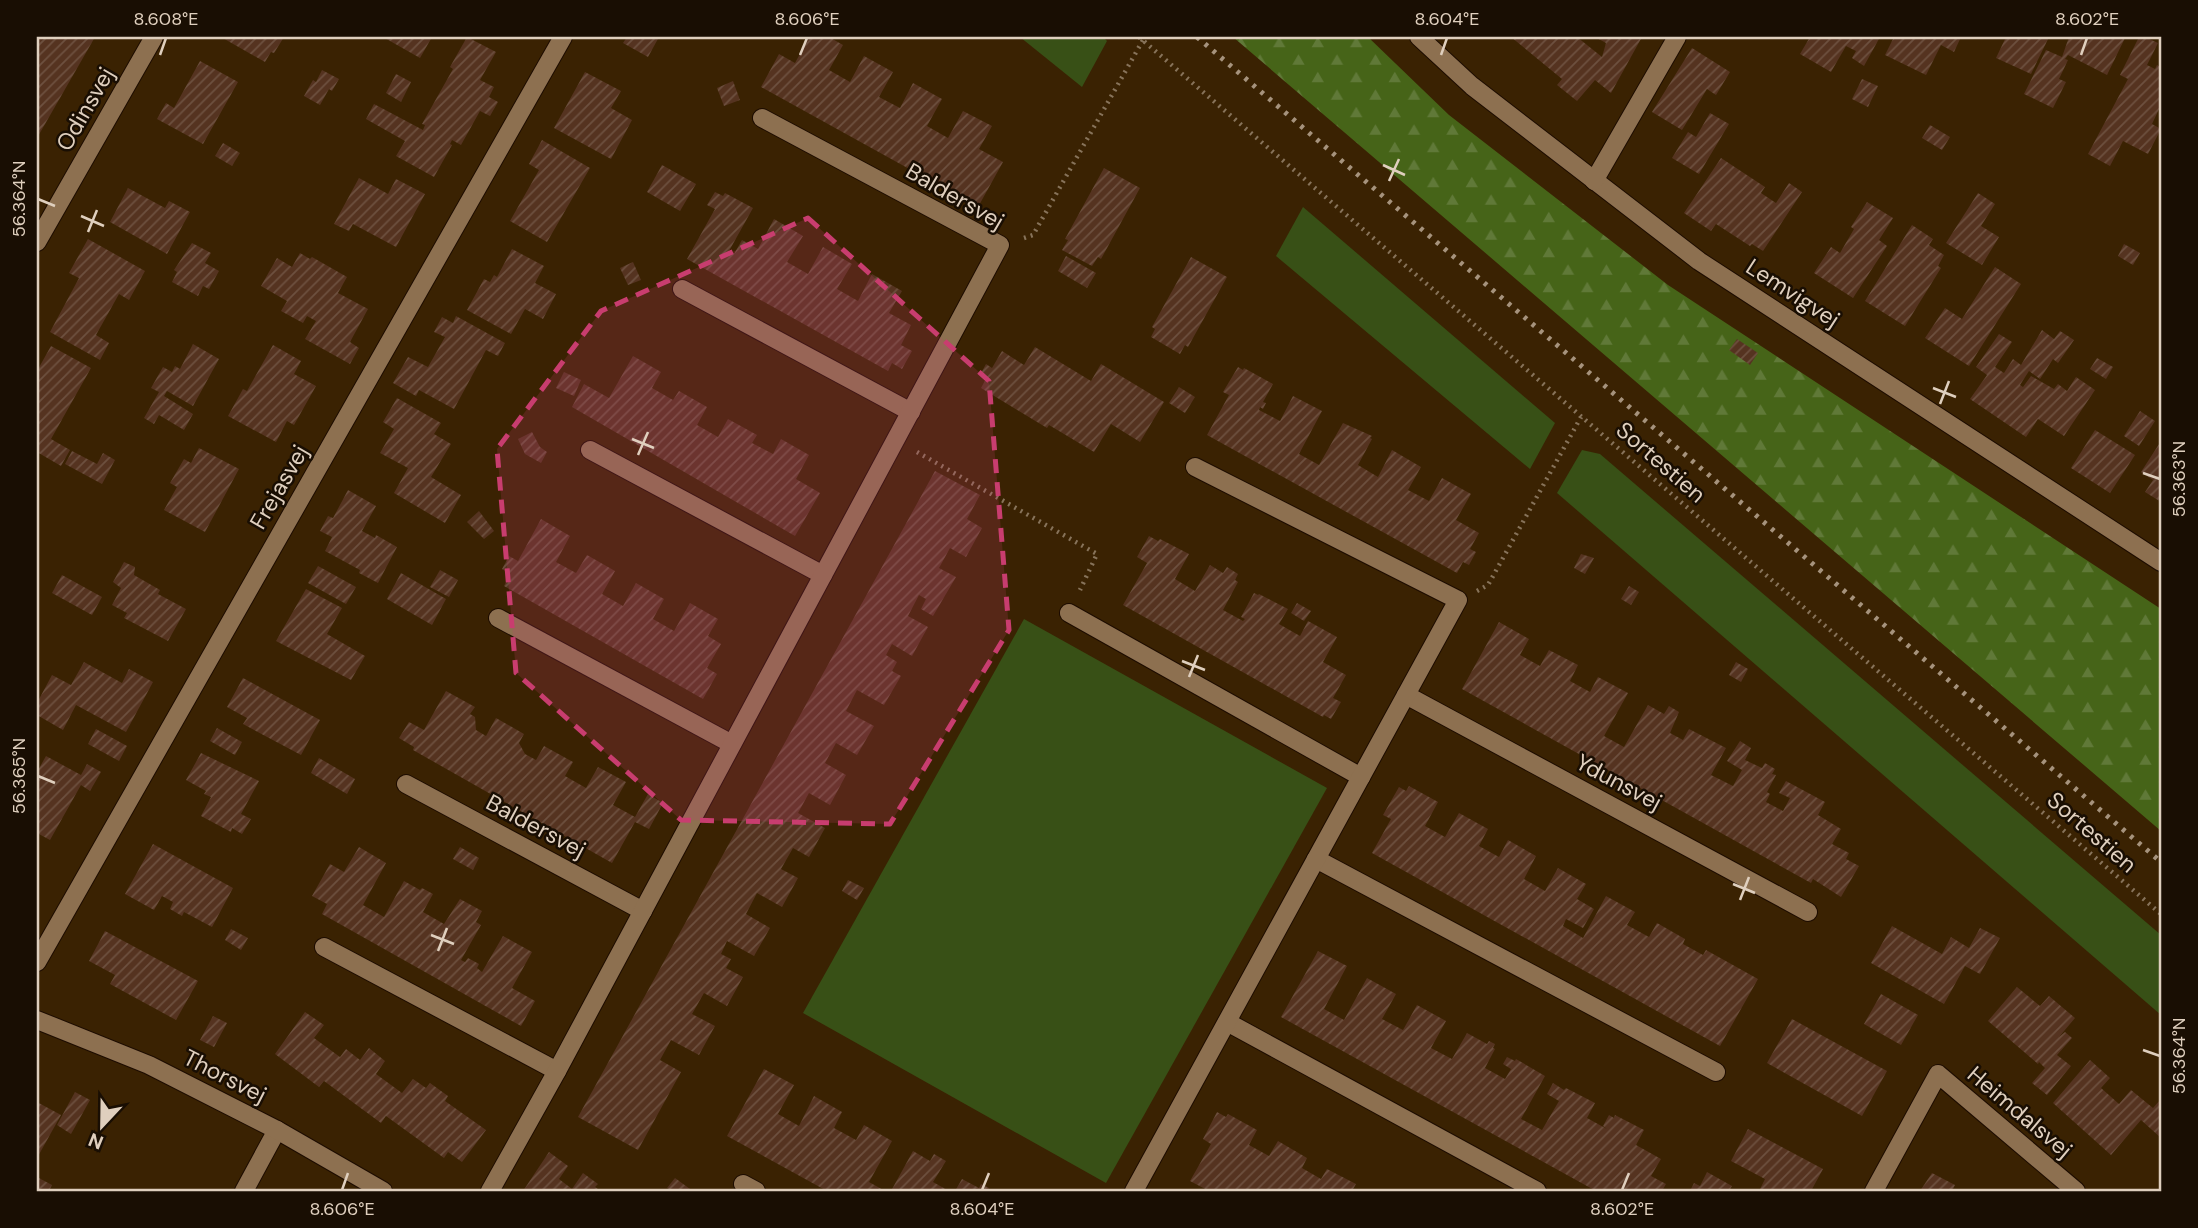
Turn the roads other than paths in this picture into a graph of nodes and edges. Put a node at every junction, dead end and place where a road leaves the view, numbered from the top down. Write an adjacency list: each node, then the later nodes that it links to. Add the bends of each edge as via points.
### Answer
1 (155, 37): 7 (street, Odinsvej)
2 (564, 37): 24 (street, Frejasvej)
3 (1419, 37): 6 (street, Lemvigvej, via 1472,86)
4 (1676, 37): 6 (street)
5 (762, 118): 9 (street, Baldersvej, via 1000,246)
6 (1594, 181): 12 (street, Lemvigvej, via 1699,261)
7 (37, 242)
8 (682, 289): 9 (street)
9 (911, 412): 13 (street, Baldersvej)
10 (590, 450): 13 (street)
11 (1195, 467): 16 (street, via 1458,600)
12 (2161, 562)
13 (823, 575): 17 (street, Baldersvej)
14 (1069, 613): 18 (street)
15 (498, 618): 17 (street)
16 (1406, 695): 18 (street); 22 (street, Ydunsvej)
17 (732, 744): 21 (street, Baldersvej)
18 (1361, 777): 20 (street)
19 (406, 784): 21 (street, Baldersvej)
20 (1316, 859): 26 (street); 28 (street)
21 (643, 911): 27 (street, Baldersvej)
22 (1808, 912)
23 (324, 947): 27 (street)
24 (37, 962)
25 (37, 1020): 29 (street, Thorsvej, via 149,1065)
26 (1227, 1023): 30 (street); 34 (street)
27 (557, 1072): 33 (street, Baldersvej)
28 (1716, 1072)
29 (277, 1130): 31 (street); 32 (street, Thorsvej)
30 (1139, 1189)
31 (244, 1191)
32 (383, 1191)
33 (490, 1191)
34 (1537, 1191)
35 (1874, 1191): 36 (street, Heimdalsvej, via 1938,1074)
36 (2076, 1191)

